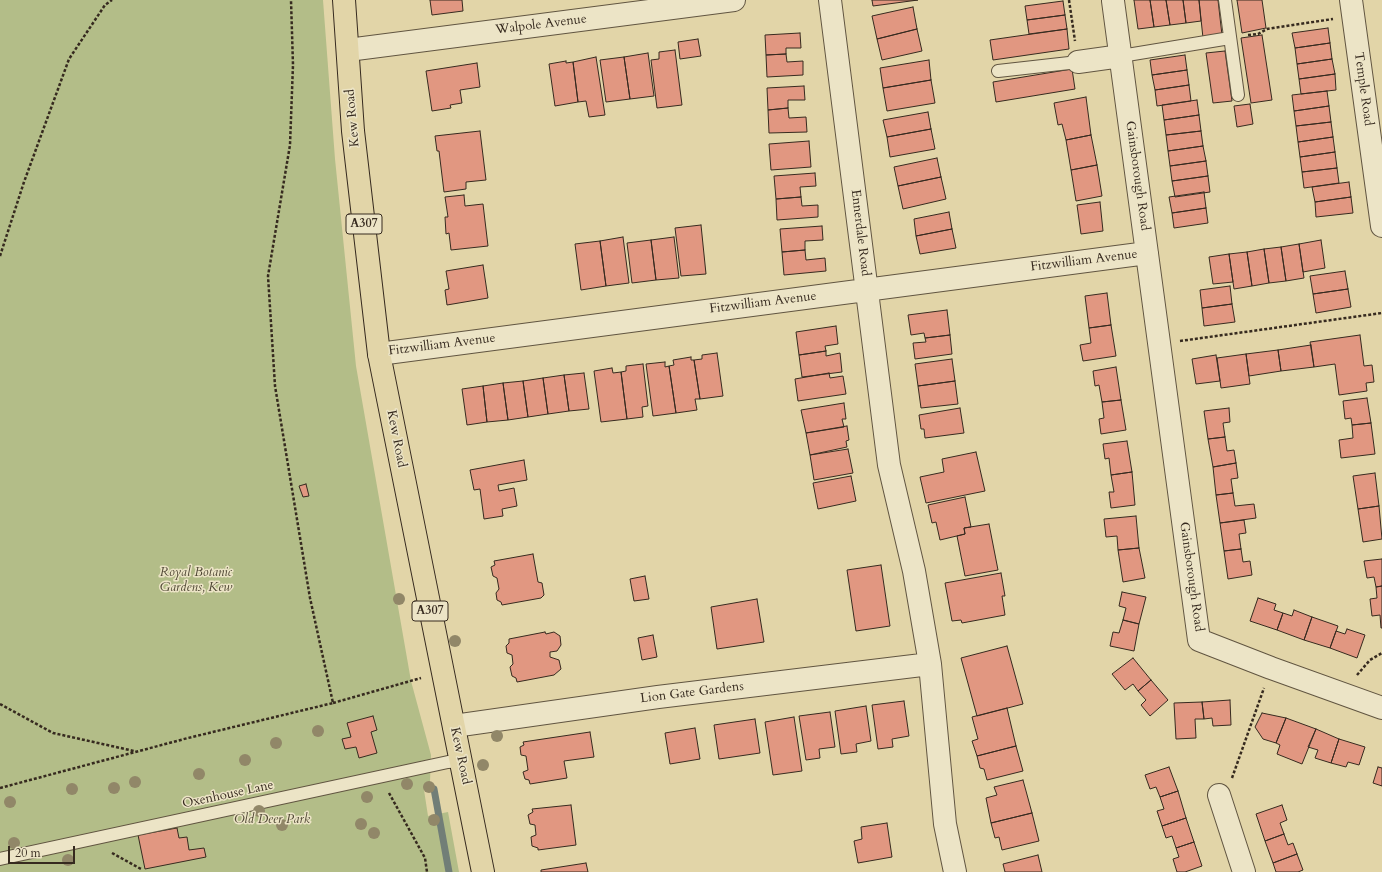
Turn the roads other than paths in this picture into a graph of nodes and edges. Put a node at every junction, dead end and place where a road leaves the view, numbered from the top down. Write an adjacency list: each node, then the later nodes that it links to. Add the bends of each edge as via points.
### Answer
1 (344, 0): 8 (main road, Kew Road / A307)
2 (734, 0): 8 (street, Walpole Avenue)
3 (830, 0): 16 (street, Ennerdale Road)
4 (1225, 0): 7 (lane)
5 (1113, 1): 9 (street, Gainsborough Road)
6 (1352, 8): 13 (street, Temple Road)
7 (1230, 38): 9 (lane); 12 (lane)
8 (348, 50): 17 (main road, Kew Road / A307, via 353,131)
9 (1121, 56): 10 (street); 15 (street, Gainsborough Road)
10 (1078, 62): 11 (lane)
11 (998, 71)
12 (1238, 95)
13 (1376, 141): 14 (street, Temple Road)
14 (1382, 226)
15 (1147, 253): 16 (street, Fitzwilliam Avenue); 19 (street, Gainsborough Road, via 1199,640)
16 (867, 290): 17 (street, Fitzwilliam Avenue); 18 (street, Ennerdale Road, via 889,465 914,571)
17 (379, 354): 20 (main road, Kew Road / A307)
18 (930, 664): 20 (street, Lion Gate Gardens, via 650,698); 25 (street, via 945,824)
19 (1382, 708)
20 (454, 726): 21 (main road, Kew Road / A307)
21 (461, 760): 23 (lane, Oxenhouse Lane); 24 (main road, Kew Road / A307)
22 (1219, 795): 26 (street)
23 (0, 859)
24 (483, 872)
25 (955, 872)
26 (1244, 872)

